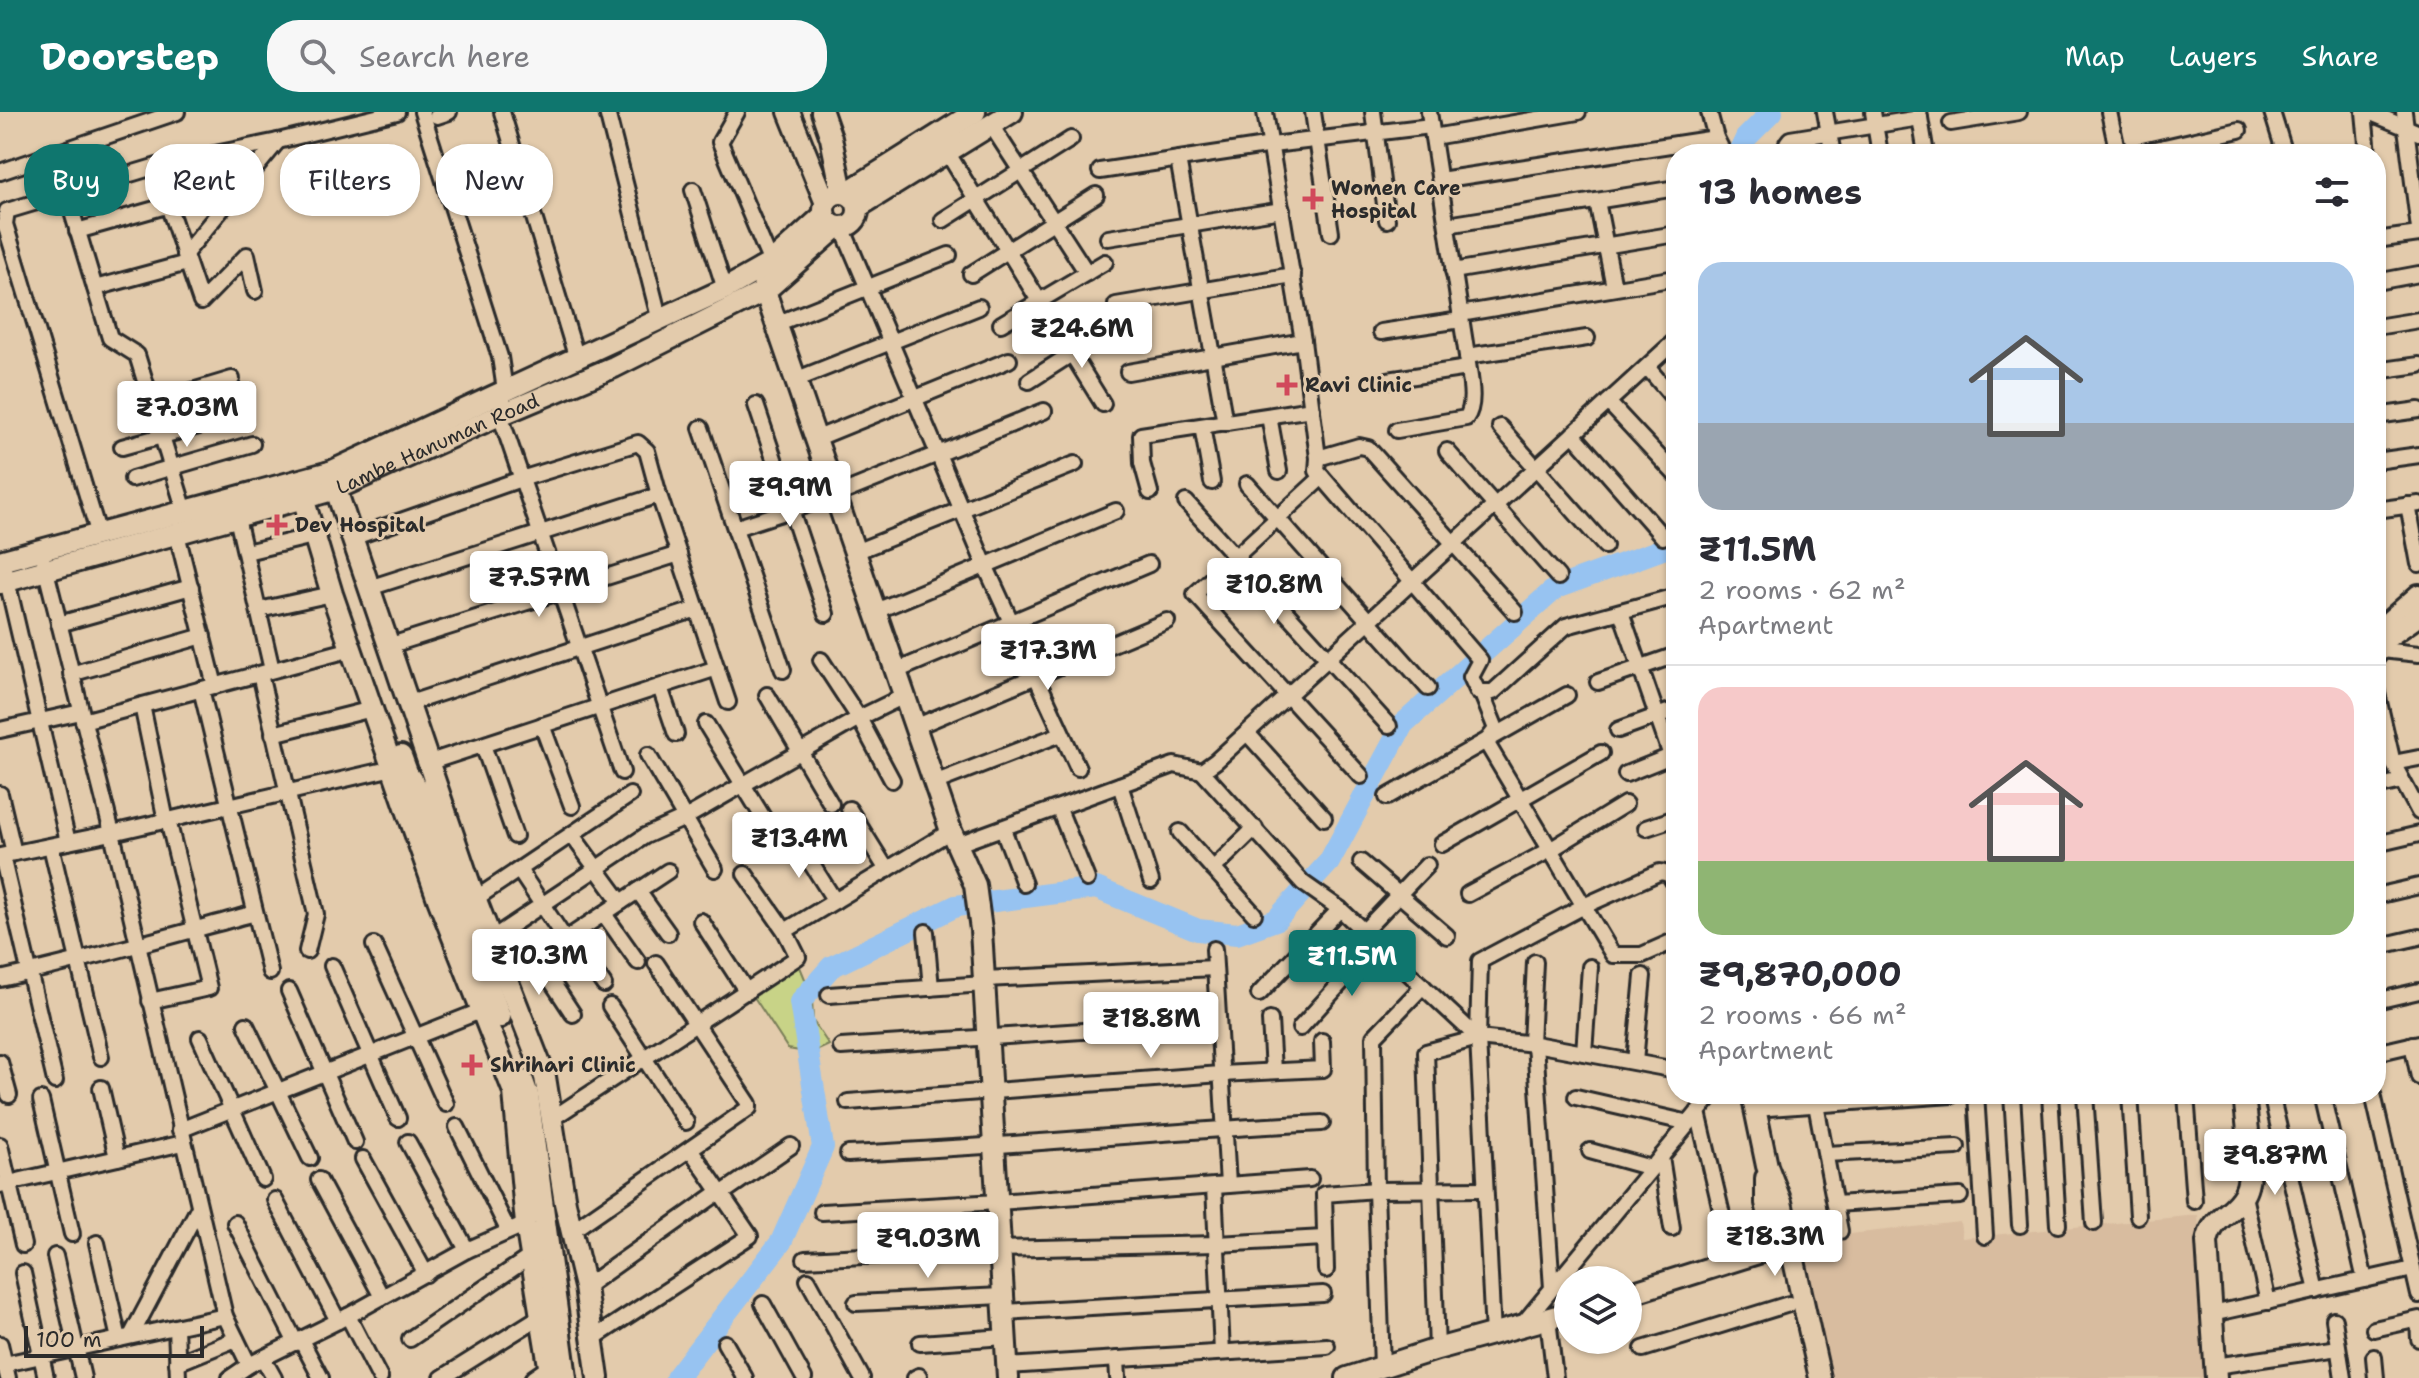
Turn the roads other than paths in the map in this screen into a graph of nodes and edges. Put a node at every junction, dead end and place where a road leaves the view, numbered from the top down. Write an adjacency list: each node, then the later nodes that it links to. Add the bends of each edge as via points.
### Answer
1 (177, 112): 22 (street)
2 (397, 112): 20 (street)
3 (502, 112): 116 (street)
4 (607, 112): 104 (street)
5 (737, 112): 84 (street, via 720,142)
6 (789, 112): 62 (main road)
7 (822, 112): 62 (main road, via 831,138)
8 (1012, 112): 24 (main road, Lambe Hanuman Road)
9 (1265, 112): 46 (street)
10 (1313, 112): 34 (street)
11 (1373, 112): 30 (street)
12 (1578, 112): 27 (street)
13 (1825, 112): 31 (street)
14 (2019, 112): 26 (street)
15 (2109, 112): 42 (street)
16 (2272, 112): 44 (street)
17 (2366, 112): 29 (street); 45 (street)
18 (2404, 112): 29 (street)
19 (436, 113): 128 (street)
20 (378, 114): 35 (street)
21 (1919, 115): 25 (street); 41 (street)
22 (149, 116): 53 (street)
23 (1714, 116): 32 (street)
24 (983, 118): 48 (main road, Lambe Hanuman Road); 51 (street); 62 (main road, Lambe Hanuman Road)
25 (1874, 119): 31 (street); 40 (street)
26 (1951, 123)
27 (1431, 125): 30 (street); 55 (street)
28 (2239, 130): 43 (street)
29 (2413, 130): 73 (street)
30 (1376, 132): 34 (street); 69 (street)
31 (1829, 133): 38 (street, via 1790,139); 39 (street)
32 (1716, 138): 36 (street); 37 (street)
33 (1071, 139): 51 (street)
34 (1317, 140): 46 (street); 75 (street)
35 (278, 141): 49 (street); 54 (street)
36 (1677, 144)
37 (1719, 144)
38 (1787, 144)
39 (1831, 144)
40 (1878, 144)
41 (1924, 144)
42 (2116, 144)
43 (2178, 144)
44 (2282, 144)
45 (2368, 144)
46 (1272, 145): 50 (street); 63 (street)
47 (1666, 146): 55 (street)
48 (947, 152): 59 (street); 62 (main road, Lambe Hanuman Road)
49 (264, 159)
50 (1178, 159): 52 (street); 71 (street)
51 (1021, 171): 59 (street); 70 (street)
52 (1100, 171)
53 (0, 172)
54 (129, 174)
55 (1440, 180): 72 (street)
56 (693, 190): 95 (street)
57 (1666, 190): 60 (street)
58 (1096, 195): 70 (street)
59 (976, 200): 68 (street); 80 (street)
60 (1597, 201): 72 (street); 79 (street)
61 (24, 206): 183 (street, via 7,211 4,222)
62 (839, 209): 84 (main road, Lambe Hanuman Road); 92 (street); 98 (main road, Lambe Hanuman Road)
63 (1282, 210): 71 (street); 89 (street)
64 (145, 212): 74 (street)
65 (73, 216): 74 (street)
66 (172, 216): 82 (street)
67 (219, 216): 82 (street)
68 (943, 220)
69 (1387, 220)
70 (1054, 222): 80 (street); 86 (street)
71 (1191, 225): 78 (street); 96 (street)
72 (1447, 225): 85 (street)
73 (2419, 228): 77 (street)
74 (77, 231): 94 (street)
75 (1331, 233)
76 (1666, 236): 79 (street)
77 (2386, 237)
78 (1108, 238)
79 (1606, 245): 85 (street); 93 (street)
80 (1008, 251): 87 (street); 99 (street)
81 (949, 255): 92 (street)
82 (186, 259): 94 (street); 97 (street, via 201,302 247,255)
83 (1105, 262): 86 (street)
84 (766, 266): 95 (main road, Lambe Hanuman Road); 98 (main road)
85 (1453, 271): 102 (street)
86 (1087, 273): 99 (street)
87 (971, 274)
88 (2419, 274): 91 (street)
89 (1293, 275): 96 (street); 111 (street)
90 (1666, 279): 93 (street)
91 (2386, 280)
92 (867, 287): 105 (street); 112 (street)
93 (1614, 287): 102 (street)
94 (95, 288): 131 (street, via 110,338 137,355)
95 (725, 289): 104 (main road, Lambe Hanuman Road)
96 (1203, 290): 100 (street); 115 (street)
97 (255, 291)
98 (765, 291): 105 (main road); 138 (main road, Lambe Hanuman Road, via 614,367)
99 (1039, 301): 106 (street); 114 (street)
100 (1116, 305)
101 (979, 307): 112 (street)
102 (1460, 317): 109 (street); 118 (street)
103 (2419, 320): 107 (street)
104 (660, 321): 116 (main road, Lambe Hanuman Road)
105 (776, 324): 124 (main road)
106 (1001, 324)
107 (2386, 325)
108 (1115, 326): 114 (street)
109 (1381, 332)
110 (1587, 338): 118 (street)
111 (1303, 341): 115 (street); 134 (street)
112 (891, 343): 124 (street); 129 (street)
113 (1666, 349): 120 (street)
114 (1072, 354): 126 (street); 132 (street)
115 (1215, 357): 122 (street); 141 (street)
116 (577, 359): 128 (main road, Lambe Hanuman Road)
117 (1009, 360): 129 (street)
118 (1467, 362): 125 (street); 145 (street, via 1468,417)
119 (2419, 365): 121 (street)
120 (1647, 367): 127 (street); 130 (street)
121 (2386, 370)
122 (1128, 372)
123 (232, 379): 131 (street)
124 (795, 380): 148 (main road)
125 (1388, 380)
126 (1029, 381)
127 (1666, 389)
128 (505, 390): 138 (street); 166 (main road, Lambe Hanuman Road)
129 (915, 400): 148 (street); 152 (street)
130 (1608, 402): 146 (street); 157 (street)
131 (152, 403): 147 (street)
132 (1103, 404)
133 (756, 405): 174 (street)
134 (1312, 409): 140 (street); 154 (street)
135 (2419, 410): 139 (street)
136 (1044, 411): 152 (street)
137 (242, 414): 147 (street)
138 (500, 415): 163 (street); 166 (main road, Lambe Hanuman Road)
139 (2386, 415)
140 (1269, 416): 141 (street); 160 (street)
141 (1225, 423): 142 (street)
142 (1202, 426): 164 (street); 167 (street, via 1141,435)
143 (1500, 427): 159 (street)
144 (701, 428): 181 (street)
145 (1397, 430)
146 (1573, 434): 159 (street); 186 (street)
147 (163, 436): 150 (street); 158 (street)
148 (815, 439): 169 (main road)
149 (252, 444): 158 (street)
150 (122, 447)
151 (1447, 451): 173 (street)
152 (938, 454): 169 (street); 177 (street)
153 (2419, 455): 155 (street)
154 (1318, 458): 161 (street); 188 (street, via 1368,448)
155 (2386, 460)
156 (1075, 464): 177 (street)
157 (1666, 464)
158 (172, 466): 162 (street); 176 (street)
159 (1535, 469): 173 (street); 189 (street)
160 (1279, 471)
161 (1322, 477): 180 (street); 201 (street)
162 (132, 479)
163 (521, 479): 168 (street, via 638,443 647,451); 184 (street); 187 (street)
164 (1212, 482)
165 (1247, 484): 180 (street)
166 (335, 486): 170 (main road, Lambe Hanuman Road); 187 (main road); 290 (main road, via 334,519 417,767)
167 (1150, 492)
168 (659, 495): 184 (street); 193 (street)
169 (834, 496): 174 (street); 192 (main road)
170 (303, 498): 176 (main road, Lambe Hanuman Road); 179 (main road, Lambe Hanuman Road); 185 (main road); 290 (main road, via 318,522 405,770)
171 (1186, 502): 194 (street)
172 (2413, 505): 175 (street); 197 (street)
173 (1495, 506): 188 (street); 200 (street)
174 (791, 509): 181 (street); 214 (street)
175 (2386, 509)
176 (185, 511): 183 (main road, Lambe Hanuman Road)
177 (962, 511): 192 (street); 198 (street)
178 (1116, 511): 198 (street)
179 (237, 518): 182 (main road, Lambe Hanuman Road); 191 (street)
180 (1276, 518): 194 (street); 217 (street)
181 (735, 528): 233 (street)
182 (177, 534): 199 (main road, Lambe Hanuman Road); 203 (street)
183 (99, 535): 190 (main road, Lambe Hanuman Road)
184 (540, 535): 204 (street); 205 (street)
185 (313, 536): 191 (street); 206 (main road)
186 (1663, 537)
187 (352, 538): 204 (main road)
188 (1454, 543): 201 (street); 212 (street)
189 (1605, 546)
190 (41, 551): 195 (main road, Lambe Hanuman Road); 199 (street)
191 (246, 552): 210 (street)
192 (855, 552): 211 (main road)
193 (679, 554): 205 (street); 209 (street)
194 (1236, 556): 228 (street); 244 (street, via 1196,590 1196,597)
195 (1, 558): 202 (street)
196 (1149, 564): 218 (street)
197 (2419, 564)
198 (985, 565): 211 (street); 218 (street)
199 (47, 572): 202 (main road, Lambe Hanuman Road); 219 (street)
200 (1558, 577)
201 (1412, 581): 217 (street); 242 (street, via 1480,660 1471,677)
202 (4, 582): 256 (street)
203 (191, 587): 219 (street); 221 (street)
204 (369, 588): 224 (main road)
205 (560, 593): 224 (street); 226 (street)
206 (332, 594): 210 (street); 225 (main road)
207 (2419, 595): 220 (main road)
208 (1666, 599): 213 (street)
209 (697, 609): 226 (street); 231 (street)
210 (259, 610): 235 (street)
211 (876, 611): 234 (main road)
212 (1515, 612)
213 (1621, 612): 232 (street); 242 (street, via 1566,626 1493,692)
214 (826, 614)
215 (2419, 615): 222 (main road)
216 (1167, 621): 237 (street)
217 (1368, 621): 228 (street); 241 (street)
218 (1012, 623): 234 (street); 237 (street)
219 (59, 624): 236 (street)
220 (2386, 633)
221 (203, 636): 236 (street); 239 (street)
222 (2386, 637)
223 (2386, 644): 227 (street)
224 (388, 646): 248 (main road)
225 (352, 649): 235 (street); 251 (main road)
226 (579, 649): 248 (street); 250 (street)
227 (2419, 654)
228 (1328, 658): 244 (street); 259 (street)
229 (1666, 659): 232 (street)
230 (821, 660): 255 (street)
231 (717, 668): 240 (street); 247 (street)
232 (1639, 668): 238 (street); 254 (street)
233 (783, 670)
234 (896, 671): 246 (main road)
235 (266, 672): 239 (street); 265 (street)
236 (71, 674): 253 (street)
237 (1036, 677): 260 (street); 267 (street)
238 (1598, 682)
239 (208, 687): 249 (street); 298 (street)
240 (660, 687): 250 (street); 266 (street)
241 (1428, 688)
242 (1480, 693): 269 (street, via 1496,729)
243 (767, 695): 271 (street)
244 (1286, 695): 263 (street); 283 (street)
245 (1567, 695): 269 (street)
246 (904, 696): 255 (street); 260 (main road)
247 (728, 702)
248 (407, 704): 276 (main road)
249 (142, 705): 253 (street); 305 (street)
250 (599, 707): 258 (street); 281 (street)
251 (372, 709): 265 (street); 278 (main road)
252 (1666, 713): 254 (street)
253 (82, 716): 256 (street); 312 (street)
254 (1657, 716): 262 (street); 268 (street)
255 (859, 718): 271 (street); 284 (street)
256 (39, 721): 261 (street); 318 (street)
257 (706, 724): 287 (street)
258 (542, 725): 270 (street); 299 (street)
259 (1389, 726)
260 (915, 727): 286 (main road)
261 (0, 730)
262 (1618, 730)
263 (1247, 733): 280 (street); 304 (street)
264 (2386, 733): 277 (street)
265 (273, 734): 291 (street)
266 (676, 734)
267 (1061, 734): 279 (street); 286 (street)
268 (1666, 739)
269 (1486, 742): 294 (street); 295 (street)
270 (483, 745): 276 (street); 315 (street)
271 (801, 752): 287 (street); 296 (street)
272 (1601, 753): 295 (street)
273 (648, 755): 303 (street)
274 (2419, 758): 277 (street)
275 (1666, 762): 282 (street)
276 (427, 763): 342 (main road)
277 (2393, 763): 285 (street)
278 (393, 768): 291 (street); 393 (main road)
279 (1078, 768)
280 (1202, 771): 288 (street, via 1174,765); 307 (street)
281 (622, 772)
282 (1626, 774)
283 (1361, 776)
284 (892, 780)
285 (2402, 781): 289 (street); 302 (street)
286 (934, 783): 317 (main road)
287 (744, 784): 303 (street); 310 (street)
288 (1120, 785): 301 (street); 335 (street)
289 (2386, 785)
290 (417, 788): 485 (main road, via 524,1084)
291 (286, 792): 298 (street); 367 (street, via 316,914)
292 (0, 794): 323 (street)
293 (630, 795): 314 (street)
294 (1387, 797)
295 (1520, 798): 320 (street); 322 (street)
296 (831, 804)
297 (1625, 804): 322 (street)
298 (228, 806): 305 (street); 348 (street)
299 (572, 806)
300 (849, 809): 330 (street)
301 (1059, 809): 309 (street); 334 (street)
302 (2419, 812)
303 (685, 818): 326 (street); 329 (street, via 645,836)
304 (1324, 818)
305 (167, 820): 312 (street); 352 (street)
306 (1666, 821): 308 (street)
307 (1255, 828): 327 (street); 347 (street, via 1303,883)
308 (1646, 828)
309 (1003, 829): 317 (street); 336 (street)
310 (772, 832)
311 (1180, 832): 327 (street)
312 (112, 833): 318 (street); 362 (street)
313 (2419, 834): 319 (street)
314 (572, 835): 328 (street); 329 (street)
315 (515, 836)
316 (795, 838): 343 (street)
317 (955, 838): 330 (street); 381 (main road, via 975,885)
318 (68, 842): 321 (street)
319 (2386, 842)
320 (1442, 844)
321 (51, 846): 323 (street); 369 (street)
322 (1550, 850): 340 (street); 346 (street)
323 (5, 855): 377 (street)
324 (1361, 862): 339 (street)
325 (1427, 865): 339 (street)
326 (715, 869)
327 (1213, 869): 350 (street)
328 (519, 870): 342 (street); 345 (street)
329 (596, 870): 344 (street); 345 (street)
330 (887, 870): 343 (street)
331 (668, 871): 338 (street)
332 (1666, 872): 346 (street)
333 (745, 874): 353 (street)
334 (1087, 879)
335 (1151, 881)
336 (1024, 884)
337 (2419, 886): 341 (street)
338 (638, 891): 344 (street); 356 (street)
339 (1399, 894): 354 (street); 357 (street)
340 (1468, 894)
341 (2386, 894)
342 (475, 899): 360 (main road)
343 (835, 901): 353 (street)
344 (621, 902): 349 (street)
345 (543, 906): 359 (street); 360 (street)
346 (1584, 906): 363 (street, via 1613,955 1642,955); 403 (street, via 1480,961)
347 (1340, 909): 354 (street); 388 (street)
348 (255, 913): 352 (street); 376 (street)
349 (604, 914): 359 (street); 370 (street)
350 (1254, 914)
351 (701, 921): 387 (street)
352 (195, 929): 362 (street); 391 (street, via 209,988)
353 (785, 931): 387 (street, via 798,957)
354 (1364, 931): 361 (street)
355 (926, 932): 384 (street)
356 (668, 933)
357 (1447, 936)
358 (2419, 937): 365 (street)
359 (568, 938): 368 (street); 382 (street)
360 (491, 939): 379 (main road)
361 (1377, 943): 383 (street); 399 (street)
362 (136, 944): 369 (street); 391 (street)
363 (1666, 944)
364 (374, 945): 400 (street)
365 (2386, 945)
366 (1214, 949): 375 (street)
367 (307, 951)
368 (537, 959): 379 (street); 394 (street)
369 (79, 962): 377 (street); 411 (street)
370 (638, 962)
371 (1535, 962): 405 (street)
372 (656, 963): 398 (street)
373 (332, 966): 410 (street)
374 (1590, 967): 409 (street)
375 (1215, 968): 381 (street); 396 (street)
376 (270, 972)
377 (30, 973): 380 (street); 420 (street)
378 (1643, 976): 414 (street)
379 (507, 978): 445 (main road, via 545,1077)
380 (0, 979)
381 (984, 981): 384 (street); 401 (main road)
382 (604, 985)
383 (1423, 986): 403 (street); 472 (street, via 1374,1037)
384 (931, 988): 389 (street)
385 (289, 991): 417 (street)
386 (2419, 991): 390 (street)
387 (747, 992): 398 (street)
388 (1259, 994)
389 (829, 995)
390 (2386, 999)
391 (150, 1001): 450 (street)
392 (610, 1006): 412 (street)
393 (483, 1010): 400 (street); 485 (main road, via 514,1092)
394 (573, 1014)
395 (1270, 1020): 416 (street)
396 (1218, 1022): 401 (street); 418 (street)
397 (246, 1025): 422 (street)
398 (698, 1025): 412 (street); 457 (street, via 749,1106)
399 (1300, 1028)
400 (415, 1035): 410 (street); 428 (street)
401 (988, 1037): 407 (street); 423 (main road)
402 (200, 1038): 442 (street)
403 (1478, 1038): 405 (street); 471 (street); 473 (street, via 1426,1052)
404 (1322, 1041): 416 (street, via 1323,1069)
405 (1533, 1044): 409 (street); 513 (street)
406 (2415, 1044): 408 (street); 419 (street)
407 (841, 1047)
408 (2386, 1051)
409 (1584, 1053): 414 (street)
410 (370, 1054): 417 (street); 444 (street)
411 (101, 1057)
412 (645, 1059): 445 (street); 446 (street)
413 (0, 1062): 424 (street)
414 (1635, 1062): 415 (street)
415 (1666, 1068)
416 (1273, 1071): 418 (street)
417 (324, 1073): 422 (street); 451 (street)
418 (1221, 1074): 423 (street); 449 (street)
419 (2419, 1075)
420 (55, 1081)
421 (101, 1088): 461 (street)
422 (278, 1091): 442 (street); 462 (street)
423 (991, 1092): 427 (street); 455 (main road)
424 (9, 1095)
425 (1576, 1097): 443 (street)
426 (41, 1100): 465 (street)
427 (848, 1102)
428 (446, 1104)
429 (1704, 1104): 443 (street)
430 (1754, 1104): 499 (main road, via 1767,1166 1764,1190)
431 (1816, 1104): 460 (street)
432 (1977, 1104): 494 (street)
433 (2013, 1104): 488 (street)
434 (2051, 1104): 489 (street)
435 (2086, 1104): 487 (street)
436 (2131, 1104): 484 (street)
437 (2187, 1104): 478 (street)
438 (2245, 1104): 476 (main road, via 2249,1182)
439 (2273, 1104): 515 (street)
440 (2324, 1104): 511 (street)
441 (2375, 1104): 507 (street)
442 (232, 1111): 450 (street); 466 (street)
443 (1693, 1117): 464 (street); 505 (street)
444 (398, 1118)
445 (553, 1118): 480 (main road)
446 (686, 1122)
447 (1322, 1123): 449 (street)
448 (457, 1127): 485 (street)
449 (1224, 1128): 455 (street); 470 (street)
450 (182, 1137): 461 (street); 482 (street)
451 (355, 1142)
452 (408, 1142): 501 (street)
453 (0, 1145): 469 (street)
454 (791, 1146): 474 (street)
455 (994, 1147): 459 (street); 479 (main road)
456 (1957, 1147): 460 (street)
457 (691, 1150): 474 (street); 491 (street)
458 (1590, 1151): 464 (street)
459 (848, 1154)
460 (1826, 1154): 481 (street)
461 (117, 1158): 465 (street)
462 (310, 1158)
463 (363, 1159): 509 (street)
464 (1656, 1162): 490 (street); 513 (street)
465 (58, 1172): 469 (street); 493 (street)
466 (263, 1179)
467 (1310, 1179): 470 (street)
468 (319, 1180): 518 (street)
469 (4, 1184): 498 (street)
470 (1221, 1186): 479 (street); 497 (street)
471 (1485, 1189): 473 (street); 536 (street)
472 (1376, 1190): 473 (street); 495 (street, via 1323,1195); 559 (street)
473 (1432, 1190): 550 (street)
474 (720, 1193): 512 (street); 541 (street, via 749,1238)
475 (1960, 1196): 481 (street)
476 (2244, 1196): 520 (street); 525 (main road, via 2210,1227)
477 (275, 1200): 529 (street)
478 (2194, 1201)
479 (998, 1202): 483 (street); 500 (main road)
480 (565, 1203): 485 (main road); 491 (main road)
481 (1835, 1204): 492 (street)
482 (198, 1209): 526 (street); 538 (street)
483 (822, 1212)
484 (2138, 1216)
485 (525, 1217): 501 (street); 503 (main road); 563 (main road)
486 (235, 1223): 543 (street)
487 (2094, 1223)
488 (2020, 1225)
489 (2058, 1225)
490 (1672, 1228)
491 (573, 1230): 512 (main road)
492 (1840, 1231)
493 (72, 1234)
494 (1985, 1236)
495 (1324, 1238): 497 (street); 506 (street)
496 (97, 1243): 538 (street)
497 (1217, 1244): 500 (street); 519 (street)
498 (23, 1245)
499 (1784, 1246): 505 (main road); 524 (main road); 579 (main road)
500 (999, 1249): 504 (street); 523 (main road)
501 (467, 1250): 509 (street)
502 (55, 1256): 549 (street)
503 (531, 1256): 527 (main road); 540 (street)
504 (805, 1259)
505 (1733, 1261): 514 (main road)
506 (1326, 1270)
507 (2415, 1270): 511 (street); 517 (street)
508 (23, 1273): 553 (street)
509 (426, 1274): 518 (street)
510 (808, 1280): 574 (street)
511 (2365, 1280): 515 (street)
512 (585, 1287): 541 (main road)
513 (1552, 1288): 534 (street)
514 (1642, 1290)
515 (2317, 1291): 520 (street)
516 (1323, 1294): 519 (street)
517 (2419, 1295)
518 (382, 1297): 529 (street)
519 (1219, 1300): 523 (street); 552 (street)
520 (2268, 1302): 525 (street)
521 (856, 1303): 523 (street)
522 (763, 1304): 573 (street)
523 (1002, 1304): 537 (main road)
524 (1789, 1304): 551 (street); 578 (main road)
525 (2212, 1314): 562 (main road)
526 (225, 1316): 533 (street); 539 (street)
527 (541, 1316): 563 (main road); 570 (street)
528 (1554, 1317): 530 (main road)
529 (343, 1319): 543 (street); 569 (street)
530 (1548, 1319): 534 (main road); 577 (street)
531 (2334, 1320): 548 (street)
532 (2418, 1320): 535 (street); 542 (street)
533 (176, 1327): 538 (street); 560 (street)
534 (1521, 1327): 536 (main road)
535 (2374, 1329)
536 (1493, 1335): 550 (main road)
537 (1005, 1337): 545 (street); 561 (main road)
538 (125, 1338): 549 (street)
539 (236, 1339): 557 (street); 560 (street)
540 (410, 1339)
541 (592, 1339): 571 (main road)
542 (2419, 1339)
543 (299, 1342): 556 (street); 568 (street)
544 (725, 1343): 572 (street)
545 (920, 1343)
546 (0, 1344): 558 (street)
547 (1327, 1346): 552 (street)
548 (2338, 1348): 562 (street); 580 (street)
549 (78, 1349): 553 (street); 565 (street)
550 (1437, 1349): 559 (main road)
551 (1643, 1349)
552 (1222, 1352): 555 (street)
553 (41, 1357): 558 (street); 564 (street)
554 (2374, 1357): 581 (street)
555 (1117, 1359): 561 (street); 575 (street)
556 (264, 1360): 557 (street); 567 (street)
557 (249, 1365): 566 (street)
558 (4, 1369)
559 (1385, 1370): 576 (main road)
560 (178, 1371)
561 (1008, 1372)
562 (2215, 1372)
563 (550, 1375)
564 (46, 1378)
565 (83, 1378)
566 (230, 1378)
567 (274, 1378)
568 (321, 1378)
569 (380, 1378)
570 (442, 1378)
571 (598, 1378)
572 (745, 1378)
573 (804, 1378)
574 (862, 1378)
575 (1118, 1378)
576 (1347, 1378)
577 (1555, 1378)
578 (1807, 1378)
579 (1820, 1378)
580 (2343, 1378)
581 (2376, 1378)

